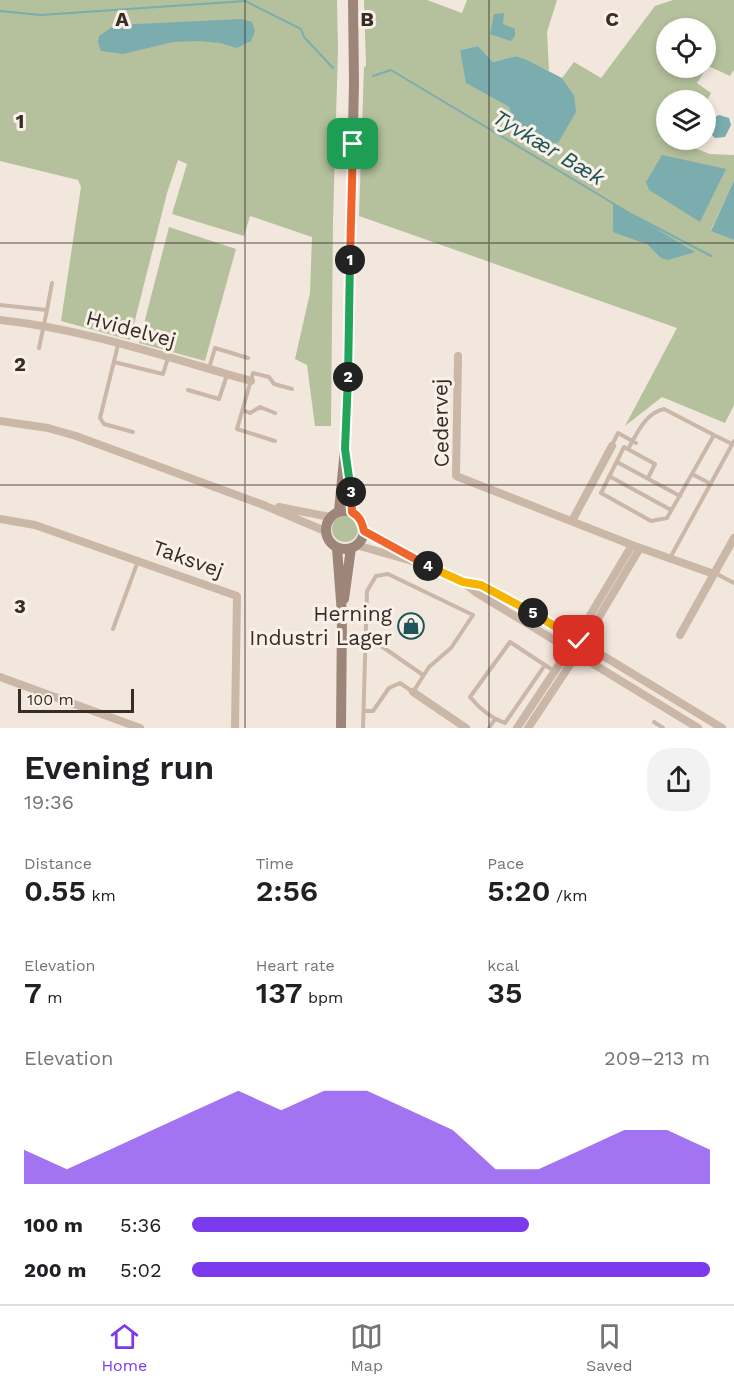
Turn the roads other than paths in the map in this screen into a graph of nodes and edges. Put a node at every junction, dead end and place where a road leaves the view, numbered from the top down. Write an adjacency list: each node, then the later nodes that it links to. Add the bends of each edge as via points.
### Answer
1 (353, 0): 27 (main road)
2 (52, 283): 4 (lane)
3 (0, 305): 4 (lane)
4 (47, 310): 6 (lane)
5 (0, 320): 6 (street, Hvidelvej)
6 (43, 325): 7 (street, Hvidelvej); 8 (lane)
7 (118, 344): 10 (street, Hvidelvej); 12 (lane)
8 (39, 348)
9 (458, 356): 40 (street, Cedervej, via 456,476)
10 (168, 357): 12 (lane, via 163,374); 13 (street, Hvidelvej)
11 (248, 358): 13 (lane, via 215,348)
12 (114, 362): 21 (lane, via 100,418 104,424)
13 (209, 369): 14 (street, Hvidelvej)
14 (227, 374): 15 (street, Hvidelvej); 17 (lane, via 219,399)
15 (251, 381): 16 (lane, via 253,374 269,377 274,384); 18 (lane)
16 (292, 389)
17 (188, 390)
18 (243, 410): 19 (lane, via 250,413 260,407); 23 (lane, via 237,429)
19 (275, 413)
20 (0, 421): 35 (street, via 76,436)
21 (133, 432)
22 (714, 435): 24 (lane, via 664,409 650,416); 25 (lane); 30 (lane)
23 (275, 441)
24 (634, 442): 26 (lane, via 618,434); 28 (lane)
25 (733, 443): 33 (lane)
26 (612, 446): 40 (street)
27 (345, 449): 37 (main road); 38 (main road)
28 (628, 449): 29 (lane, via 624,447); 32 (lane, via 655,464)
29 (617, 462): 31 (lane); 32 (lane)
30 (692, 474): 33 (lane); 34 (lane)
31 (609, 476): 36 (lane); 36 (lane, via 601,493 651,521 667,518)
32 (648, 478): 34 (lane)
33 (711, 484): 48 (lane)
34 (680, 496): 36 (lane)
35 (261, 504): 38 (street); 41 (street)
36 (672, 510)
37 (352, 512): 38 (main road); 42 (main road, via 363,523)
38 (335, 514): 41 (main road)
39 (0, 519): 49 (street, Taksvej, via 35,525)
40 (572, 521): 44 (street, Cedervej)
41 (325, 531): 46 (main road)
42 (364, 531): 45 (main road); 50 (street)
43 (734, 538): 51 (street)
44 (632, 545): 47 (street, Cedervej); 57 (street)
45 (353, 547): 46 (main road); 50 (street); 54 (main road)
46 (338, 548): 54 (main road)
47 (640, 548): 48 (street, Cedervej); 59 (street)
48 (670, 558): 51 (street, Cedervej)
49 (138, 560): 55 (lane); 71 (street, Taksvej, via 237,596)
50 (424, 565): 52 (street)
51 (714, 574): 53 (lane); 56 (street)
52 (463, 582): 57 (street, via 481,585); 60 (street)
53 (734, 583)
54 (342, 614): 72 (main road)
55 (113, 629)
56 (680, 635)
57 (576, 639): 59 (street); 60 (street)
58 (366, 641): 64 (lane, via 374,641); 64 (lane, via 367,591 376,576 388,574 469,611 473,615 451,648); 67 (lane)
59 (583, 644): 61 (street); 80 (street)
60 (569, 649): 61 (street); 63 (street)
61 (577, 654): 77 (street); 79 (street)
62 (544, 664): 63 (lane); 68 (lane, via 505,723); 68 (lane, via 510,642 471,697)
63 (555, 671): 76 (street)
64 (423, 675): 66 (lane)
65 (0, 676): 70 (street)
66 (413, 692): 67 (lane, via 400,683 389,688 373,711); 74 (street)
67 (364, 711): 73 (lane)
68 (495, 719): 75 (lane)
69 (654, 722): 78 (lane)
70 (140, 728)
71 (235, 728)
72 (340, 728)
73 (363, 728)
74 (466, 728)
75 (489, 728)
76 (517, 728)
77 (528, 728)
78 (663, 728)
79 (698, 728)
80 (722, 728)

